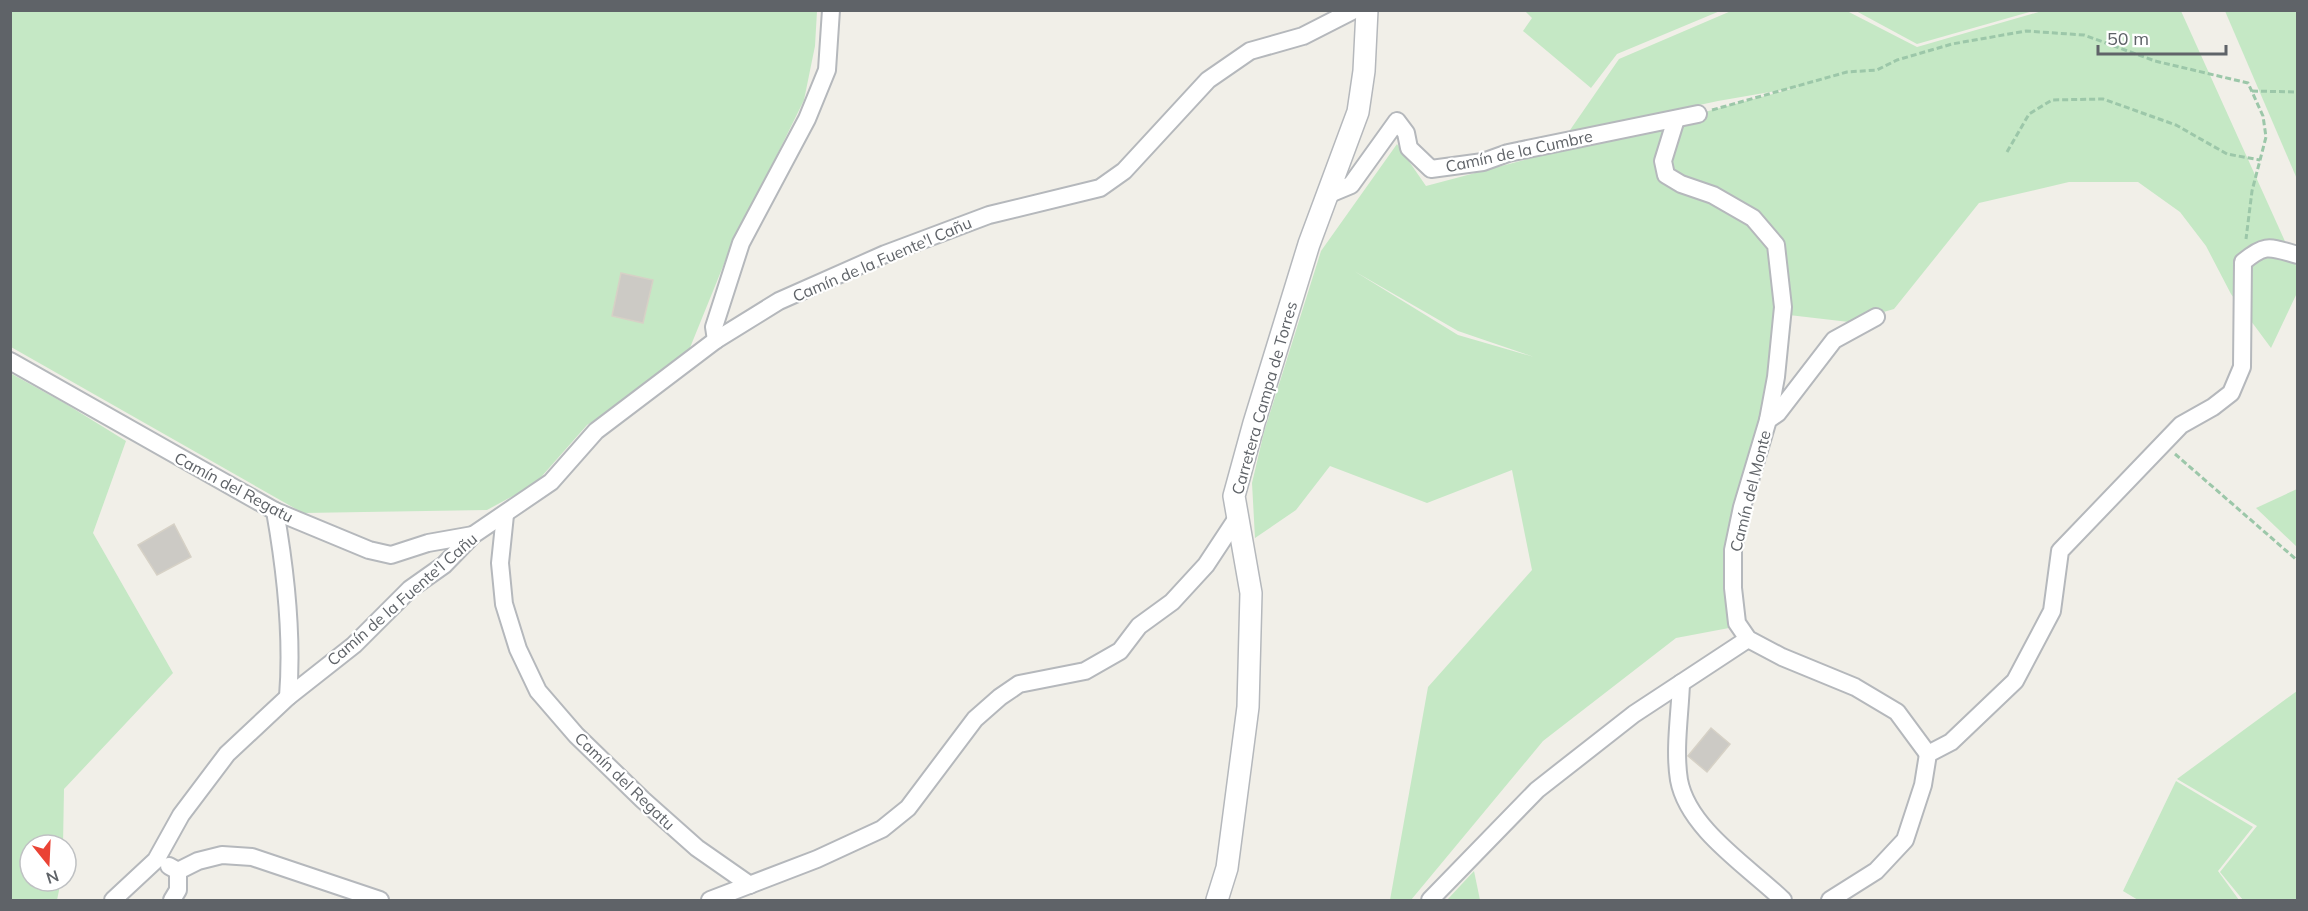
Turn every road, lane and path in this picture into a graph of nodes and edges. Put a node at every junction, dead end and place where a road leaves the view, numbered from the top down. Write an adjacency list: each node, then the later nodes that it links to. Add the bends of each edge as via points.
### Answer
1 (831, 10): 14 (street, via 826,70 807,119 741,243 714,327)
2 (1354, 10): 14 (street, Camín de la Fuente'l Cañu, via 1303,36 1242,56 1208,80 1124,171 1100,188 989,214 885,254 780,301)
3 (1367, 10): 10 (street, Carretera Campa de Torres, via 1358,112)
4 (2252, 91): 5 (path); 6 (path, via 2248,83 2155,61 2084,35 2026,31 1952,44 1877,70 1847,72); 9 (path, via 2263,116 2266,138)
5 (2298, 92)
6 (1698, 114): 7 (street, Camín de la Cumbre)
7 (1676, 119): 10 (street, Camín de la Cumbre, via 1431,170 1408,148 1406,133 1397,121 1351,185); 16 (street, via 1664,161 1666,176 1713,195 1753,218 1776,245 1783,308)
8 (2007, 152): 9 (path, via 2029,114 2052,100 2103,99 2176,125 2228,154)
9 (2260, 160): 12 (path)
10 (1327, 195): 20 (street, Carretera Campa de Torres, via 1254,423 1234,496)
11 (2298, 255): 12 (street, via 2274,248 2259,249)
12 (2243, 262): 17 (street, via 2242,366 2231,393 2181,425)
13 (1876, 317): 16 (street, Camín del Monte, via 1834,340 1778,413)
14 (716, 340): 19 (street, Camín de la Fuente'l Cañu, via 596,431 551,482)
15 (10, 361): 18 (street, Camín del Regatu)
16 (1768, 420): 23 (street, Camín del Monte, via 1733,550 1737,623)
17 (2162, 443): 22 (path); 26 (street, via 2060,551 2052,611 2015,681 1951,742)
18 (275, 512): 21 (street, Camín del Regatu, via 391,555); 25 (street, via 285,567)
19 (505, 515): 21 (street, Camín de la Fuente'l Cañu); 29 (street, Camín del Regatu, via 500,563 504,604 518,649 538,691 643,801 697,848)
20 (1238, 518): 29 (street, via 1206,565 1172,602 1139,626 1120,651 1085,671 1019,684 975,720 909,808 882,829); 34 (street, Carretera Campa de Torres, via 1251,593 1248,707 1227,868)
21 (473, 535): 25 (street, Camín de la Fuente'l Cañu, via 444,565 410,589 354,645)
22 (2298, 561)
23 (1748, 639): 24 (street); 26 (street, via 1855,687 1897,712)
24 (1681, 683): 35 (street, via 1634,714 1537,790); 36 (street, via 1678,767 1688,806 1715,841)
25 (288, 697): 27 (street, Camín de la Fuente'l Cañu, via 227,754 181,816)
26 (1928, 754): 37 (street, via 1923,785 1905,840 1876,872)
27 (156, 860): 28 (street); 30 (street, Camín de la Fuente'l Cañu)
28 (178, 871): 31 (street, via 178,890); 32 (street, via 222,855 252,857)
29 (750, 885): 33 (street)
30 (113, 900)
31 (172, 900)
32 (380, 900)
33 (711, 900)
34 (1216, 900)
35 (1430, 900)
36 (1783, 900)
37 (1830, 900)

